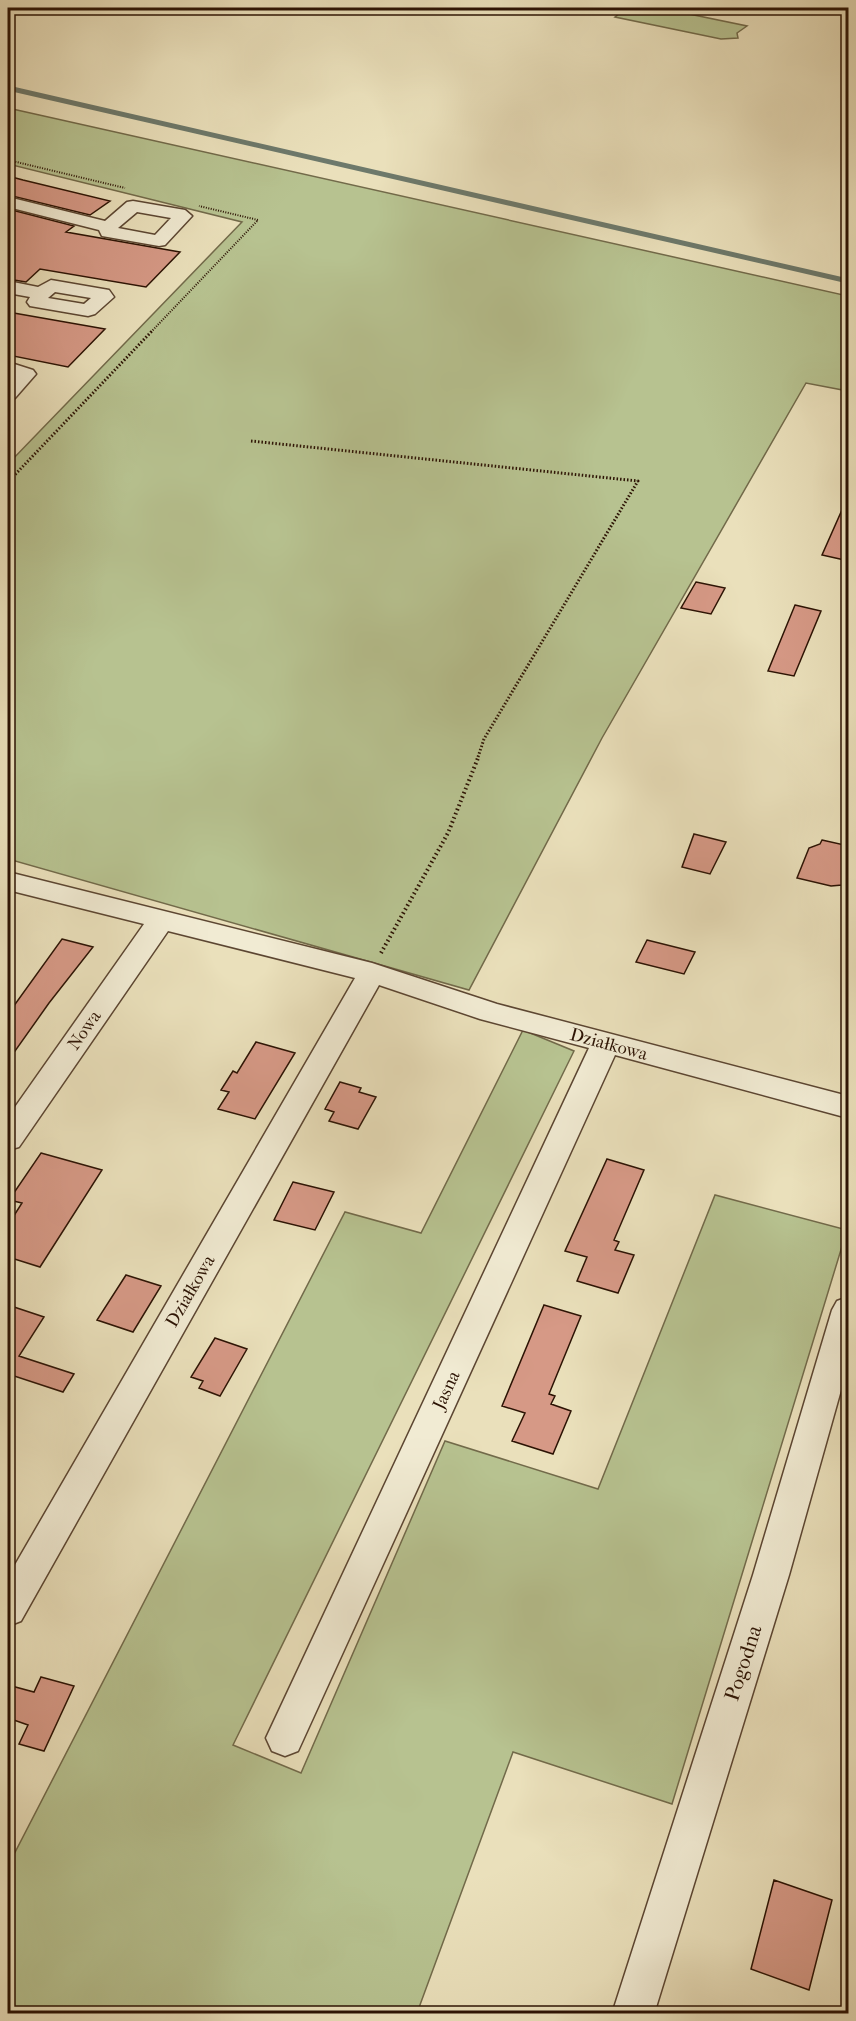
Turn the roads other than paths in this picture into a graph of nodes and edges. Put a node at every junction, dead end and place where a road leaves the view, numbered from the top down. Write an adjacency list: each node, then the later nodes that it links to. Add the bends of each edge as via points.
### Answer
1 (8, 202): 2 (street)
2 (108, 227)
3 (8, 287): 4 (street)
4 (41, 293)
5 (8, 368): 6 (street, via 26,374)
6 (8, 394)
7 (8, 881): 8 (street, Działkowa)
8 (161, 921): 9 (street, Działkowa); 12 (street, Nowa)
9 (372, 973): 10 (street, Działkowa, via 490,1012); 14 (street, Działkowa)
10 (606, 1043): 11 (street, Działkowa); 15 (street, Jasna)
11 (849, 1107)
12 (8, 1139)
13 (849, 1310): 16 (street, Pogodna, via 771,1575)
14 (8, 1610)
15 (285, 1738)
16 (633, 2013)

